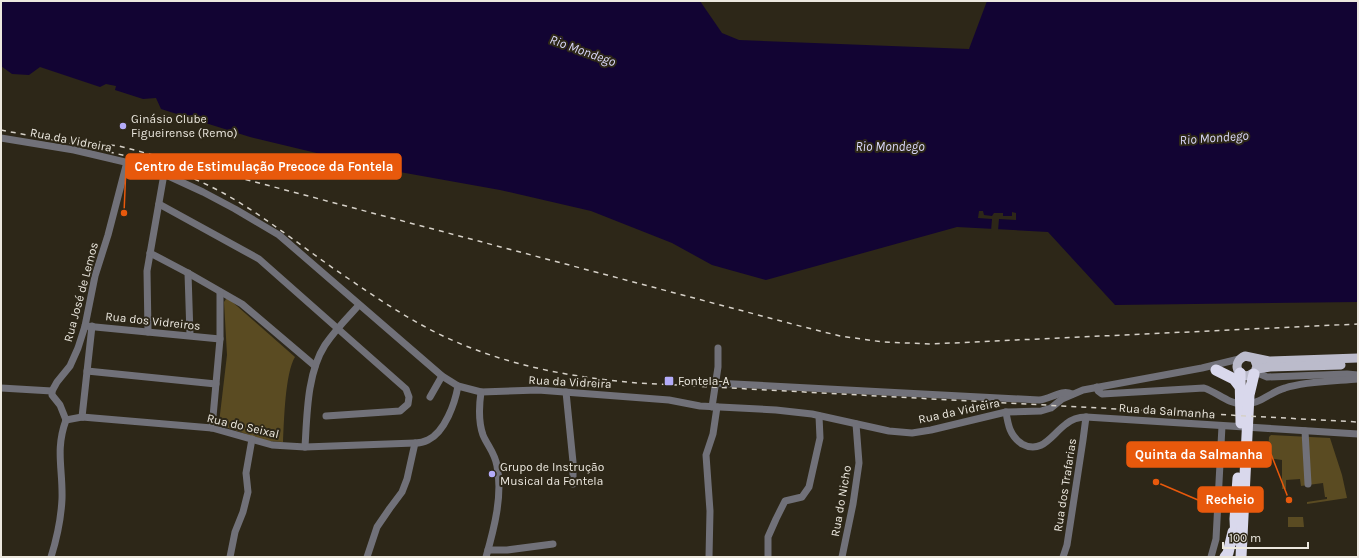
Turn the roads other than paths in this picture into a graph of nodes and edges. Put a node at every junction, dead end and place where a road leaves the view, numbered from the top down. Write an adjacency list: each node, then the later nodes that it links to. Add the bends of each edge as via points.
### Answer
1 (1, 138): 2 (street, Rua da Vidreira)
2 (127, 162): 3 (street, Rua da Vidreira); 9 (street, Rua José de Lemos, via 95,276)
3 (164, 174): 4 (street); 8 (street, Rua da Vidreira, via 235,209 279,235)
4 (159, 204): 5 (street); 10 (street, via 259,259)
5 (150, 253): 6 (street); 11 (street, via 147,271)
6 (188, 273): 7 (street); 12 (street)
7 (220, 292): 13 (street); 19 (street, via 242,304)
8 (359, 305): 10 (street); 26 (street, Rua da Vidreira)
9 (89, 326): 11 (street, Rua dos Vidreiros); 22 (street); 33 (street, Rua José de Lemos, via 70,366 56,382)
10 (337, 329): 19 (street, via 324,346); 42 (street, via 406,389 409,400 404,408 397,412)
11 (148, 332): 12 (street, Rua dos Vidreiros)
12 (190, 335): 13 (street, Rua dos Vidreiros)
13 (220, 339): 29 (street)
14 (718, 348): 28 (street)
15 (1254, 358): 16 (main road, via 1269,361); 17 (main road, via 1248,355); 23 (main road, via 1257,363)
16 (1358, 358)
17 (1239, 359): 20 (street); 24 (main road)
18 (1358, 364): 23 (main road, via 1270,368)
19 (315, 366): 54 (street)
20 (1202, 368): 21 (street); 31 (street, Rua da Vidreira)
21 (1216, 370): 24 (street); 36 (highway, via 1234,379)
22 (87, 371): 29 (street); 41 (street)
23 (1255, 372): 24 (main road, via 1248,376); 25 (street, via 1267,377); 36 (highway)
24 (1239, 373): 36 (highway)
25 (1358, 375)
26 (442, 376): 30 (street, Rua da Vidreira); 38 (street)
27 (1358, 380): 31 (street, via 1295,385 1274,392 1257,402 1244,404 1232,402 1204,388 1102,394)
28 (716, 383): 37 (street, via 1039,400 1064,392); 39 (street)
29 (216, 384): 48 (street)
30 (458, 386): 34 (street, Rua da Vidreira); 53 (street, via 454,404 441,428 428,440)
31 (1097, 387): 37 (street, Rua da Vidreira)
32 (1, 388): 33 (street)
33 (52, 391): 45 (street)
34 (482, 392): 35 (street, Rua da Vidreira); 60 (street, via 478,410 483,435 497,463 498,472 494,526)
35 (566, 392): 39 (street, Rua da Vidreira, via 669,400); 55 (street)
36 (1244, 392): 52 (highway)
37 (1072, 394): 40 (street, Rua da Vidreira, via 1046,410)
38 (430, 397)
39 (714, 407): 43 (street, Rua da Vidreira, via 776,410); 64 (street, via 713,434 706,455 710,511)
40 (1006, 412): 44 (street, Rua da Salmanha, via 1015,438 1032,447 1048,442 1072,420); 46 (street, Rua da Vidreira, via 912,433)
41 (82, 416): 45 (street, Rua do Seixal); 48 (street, Rua do Seixal)
42 (326, 416)
43 (820, 416): 46 (street, Rua da Vidreira); 65 (street, via 820,438 809,487 802,497 785,501 768,537)
44 (1086, 416): 47 (street, Rua da Salmanha); 67 (street, Rua dos Trafarias, via 1068,539)
45 (66, 420): 61 (street, via 60,449 62,499 58,533)
46 (856, 424): 66 (street, Rua do Nicho, via 860,463)
47 (1222, 426): 49 (street, Rua da Salmanha); 68 (street, via 1216,539)
48 (212, 428): 51 (street, Rua do Seixal)
49 (1306, 431): 50 (street, Rua da Salmanha); 56 (street)
50 (1358, 434)
51 (252, 439): 54 (street, Rua do Seixal, via 272,445); 62 (street, via 246,473 248,492)
52 (1244, 440): 57 (highway); 58 (highway)
53 (415, 444): 54 (street, Rua do Seixal); 63 (street, via 407,480 402,492 377,527)
54 (305, 447)
55 (573, 484)
56 (1308, 484)
57 (1244, 506): 71 (highway); 72 (highway)
58 (1235, 519): 69 (highway); 70 (highway)
59 (553, 544): 60 (street)
60 (487, 554)
61 (51, 557)
62 (230, 557)
63 (368, 557)
64 (709, 557)
65 (768, 557)
66 (842, 557)
67 (1063, 557)
68 (1211, 557)
69 (1225, 557)
70 (1235, 557)
71 (1242, 557)
72 (1250, 557)

